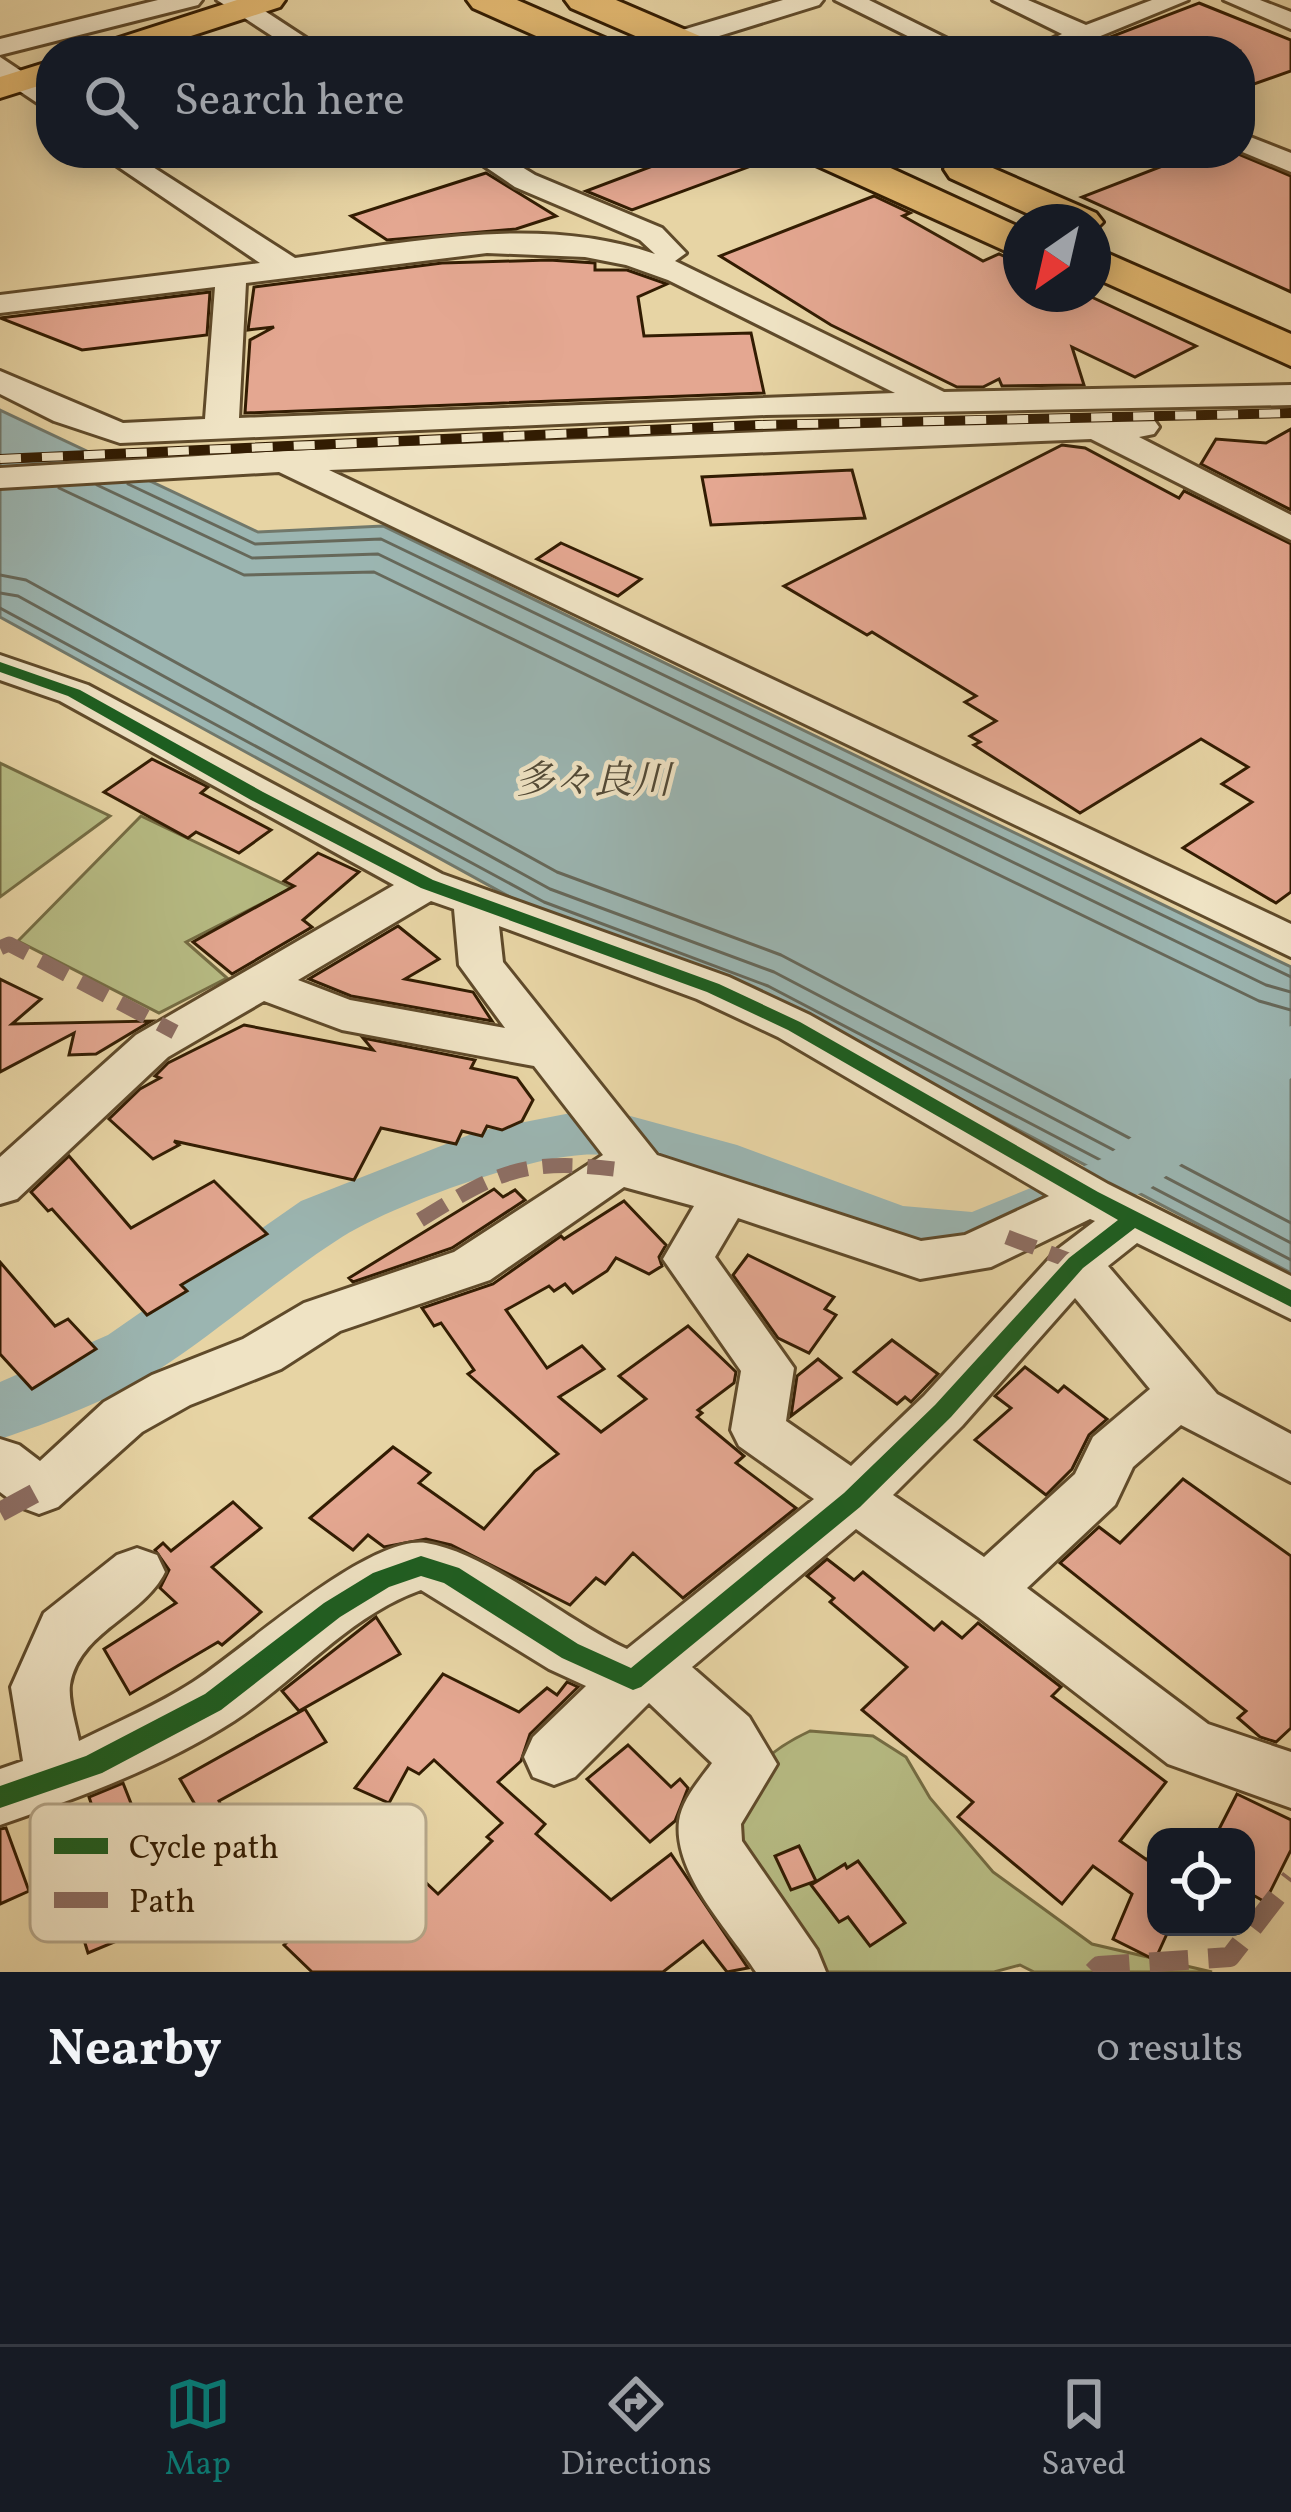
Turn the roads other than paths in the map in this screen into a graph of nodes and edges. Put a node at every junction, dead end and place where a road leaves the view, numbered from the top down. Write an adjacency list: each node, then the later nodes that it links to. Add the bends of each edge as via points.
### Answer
1 (189, 0): 15 (street)
2 (486, 0): 18 (highway)
3 (523, 0): 19 (highway)
4 (555, 0): 20 (highway)
5 (584, 0): 21 (highway)
6 (810, 0): 22 (street)
7 (848, 0): 23 (street)
8 (1006, 0): 14 (street)
9 (1030, 0): 14 (street)
10 (1175, 0): 14 (street)
11 (1238, 0): 13 (street)
12 (248, 3): 16 (main road); 17 (street)
13 (1291, 21)
14 (1090, 31): 24 (street)
15 (44, 36)
16 (154, 36)
17 (293, 36)
18 (568, 36)
19 (605, 36)
20 (654, 36)
21 (661, 36)
22 (713, 36)
23 (926, 36)
24 (1078, 36)
25 (36, 38): 26 (street)
26 (0, 47)
27 (1255, 147): 28 (street)
28 (1291, 163)
29 (135, 168): 41 (street)
30 (504, 168): 43 (street, via 650,234 668,247)
31 (856, 168): 39 (highway)
32 (893, 168): 37 (highway)
33 (927, 168): 35 (highway)
34 (962, 168): 36 (highway)
35 (1006, 204)
36 (1042, 204)
37 (1003, 218)
38 (1111, 235): 47 (highway)
39 (1003, 236)
40 (1111, 252): 48 (highway)
41 (290, 268): 43 (street, via 420,250 557,244 645,258); 44 (street)
42 (1111, 268): 49 (highway)
43 (679, 273): 53 (street)
44 (231, 275): 46 (street); 57 (street)
45 (1111, 286): 50 (highway)
46 (0, 304)
47 (1291, 317)
48 (1291, 335)
49 (1291, 352)
50 (1291, 371)
51 (0, 381): 57 (street, via 120,433)
52 (1291, 395): 53 (street)
53 (937, 401): 54 (street)
54 (824, 404): 57 (street); 58 (street)
55 (1291, 425): 56 (street)
56 (1094, 427): 58 (street); 61 (street)
57 (220, 429)
58 (834, 438): 59 (street)
59 (284, 461): 60 (street); 65 (street)
60 (0, 478)
61 (1291, 529)
62 (0, 667): 63 (street, via 74,693)
63 (427, 884): 64 (street); 66 (street)
64 (475, 905): 67 (street, via 481,965); 71 (street, via 713,988 794,1026)
65 (1291, 942)
66 (260, 982): 67 (street, via 342,1014); 69 (street, via 152,1046)
67 (548, 1052): 68 (street)
68 (640, 1168): 70 (street, via 676,1184); 76 (street, via 614,1169 472,1266 322,1317 262,1354 171,1390 123,1417 39,1491)
69 (0, 1186)
70 (741, 1186): 71 (street, via 920,1260 973,1253); 77 (street, via 688,1259 768,1368 758,1430)
71 (1112, 1207): 72 (street); 73 (street)
72 (1076, 1263): 74 (street); 77 (street)
73 (1291, 1299)
74 (1184, 1391): 75 (street, via 1198,1408); 79 (street, via 1112,1453 1096,1489)
75 (1291, 1460)
76 (0, 1461)
77 (852, 1500): 79 (street); 80 (street)
78 (137, 1572): 82 (street, via 64,1630 40,1687)
79 (986, 1591): 83 (street, via 1189,1745)
80 (643, 1672): 81 (street); 82 (street, via 570,1651 451,1574 421,1566 332,1610 213,1702); 85 (street, via 739,1746 747,1764 710,1817 711,1850)
81 (554, 1757)
82 (56, 1779): 84 (street)
83 (1291, 1780)
84 (0, 1797)
85 (794, 1972)

